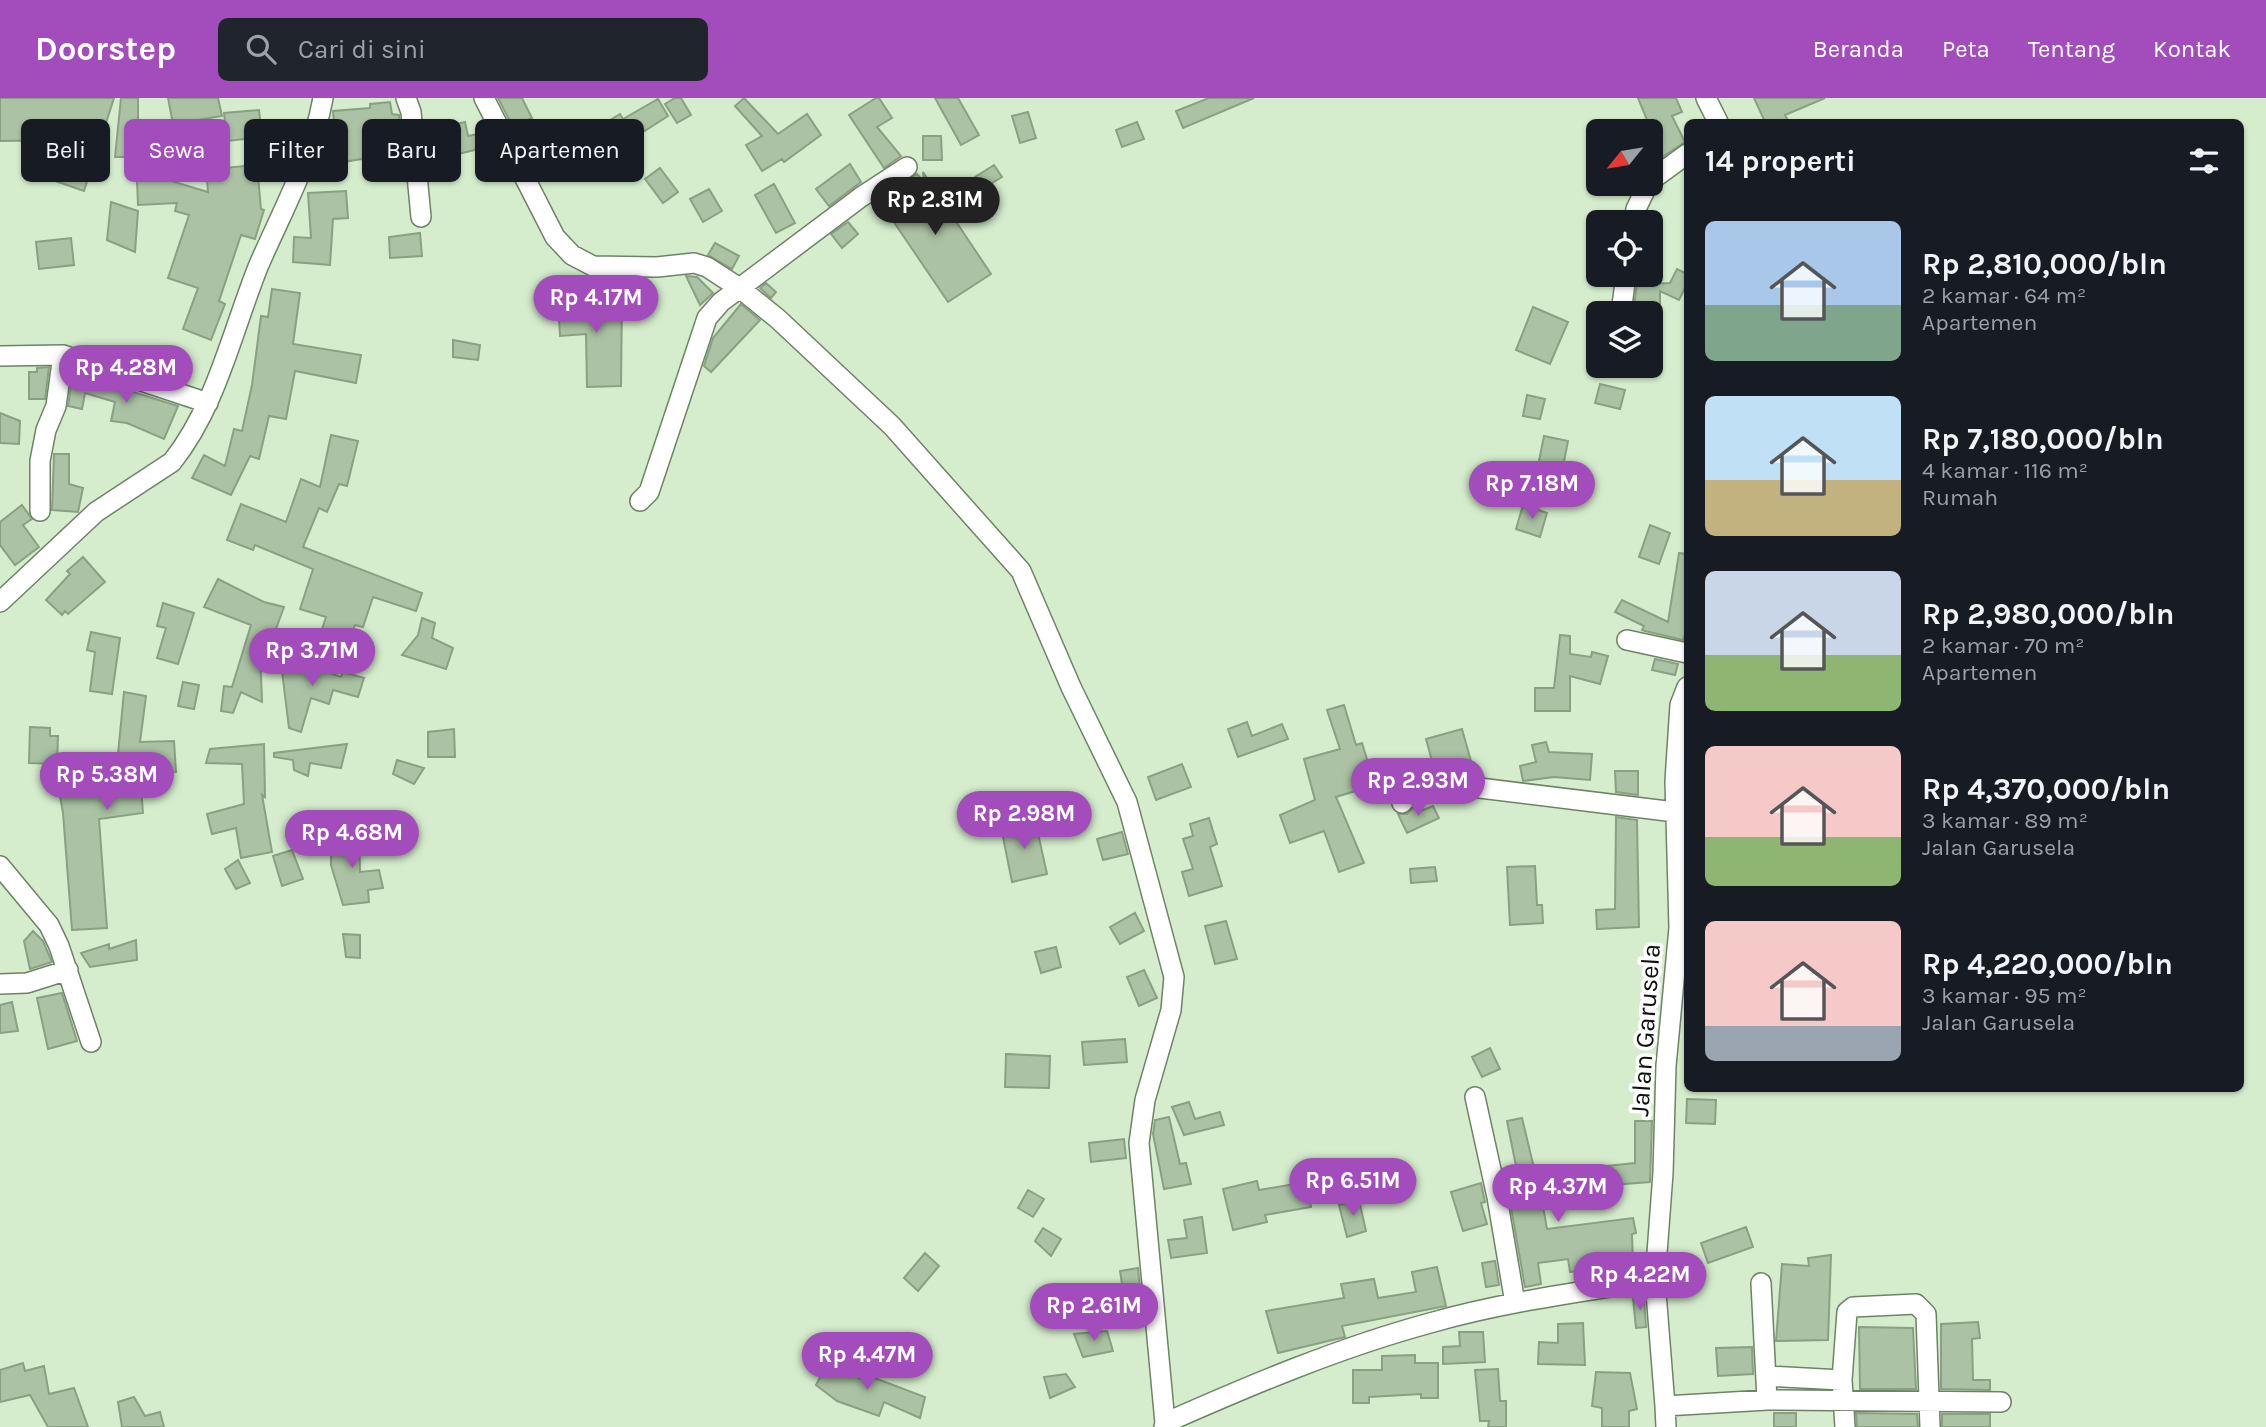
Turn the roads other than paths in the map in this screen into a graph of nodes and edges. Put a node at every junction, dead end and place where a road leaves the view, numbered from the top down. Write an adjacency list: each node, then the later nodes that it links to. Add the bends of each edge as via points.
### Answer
1 (323, 98): 13 (street, via 316,136 258,268)
2 (406, 98): 9 (street)
3 (484, 98): 10 (street, via 555,237 572,255 593,266 694,263)
4 (1706, 98): 5 (street)
5 (1716, 119)
6 (1684, 156): 8 (street)
7 (907, 167): 10 (street)
8 (1663, 172)
9 (421, 217)
10 (741, 289): 14 (street, via 707,318 649,492); 37 (street, via 892,426 1021,571 1128,802 1174,977 1171,1010 1144,1100 1139,1143)
11 (63, 355): 12 (street); 13 (street); 15 (street, via 56,406 40,461)
12 (0, 356)
13 (208, 403): 16 (street, via 172,462 96,512)
14 (640, 501)
15 (40, 511)
16 (0, 602)
17 (1627, 640): 18 (street)
18 (1684, 652)
19 (1684, 694): 21 (street, Jalan Garusela, via 1679,705)
20 (1402, 803): 21 (street, via 1423,785 1447,784)
21 (1675, 812): 27 (street, Jalan Garusela, via 1679,929 1665,1066)
22 (0, 866): 23 (street, via 48,925)
23 (68, 970): 24 (street, via 27,983); 25 (street)
24 (0, 984)
25 (91, 1042)
26 (1475, 1097): 29 (street)
27 (1655, 1280): 29 (street); 36 (street, Jalan Garusela)
28 (1761, 1283): 30 (street)
29 (1515, 1303): 37 (street, via 1430,1322 1284,1371)
30 (1766, 1376): 31 (street); 32 (street)
31 (1842, 1380): 33 (street, via 1849,1308 1916,1304 1926,1314); 34 (street)
32 (1767, 1400): 34 (street); 36 (street)
33 (1928, 1401): 34 (street); 35 (street); 40 (street)
34 (1844, 1402): 39 (street)
35 (2001, 1402)
36 (1665, 1406): 38 (street, Jalan Garusela)
37 (1164, 1425)
38 (1666, 1427)
39 (1845, 1427)
40 (1930, 1427)

